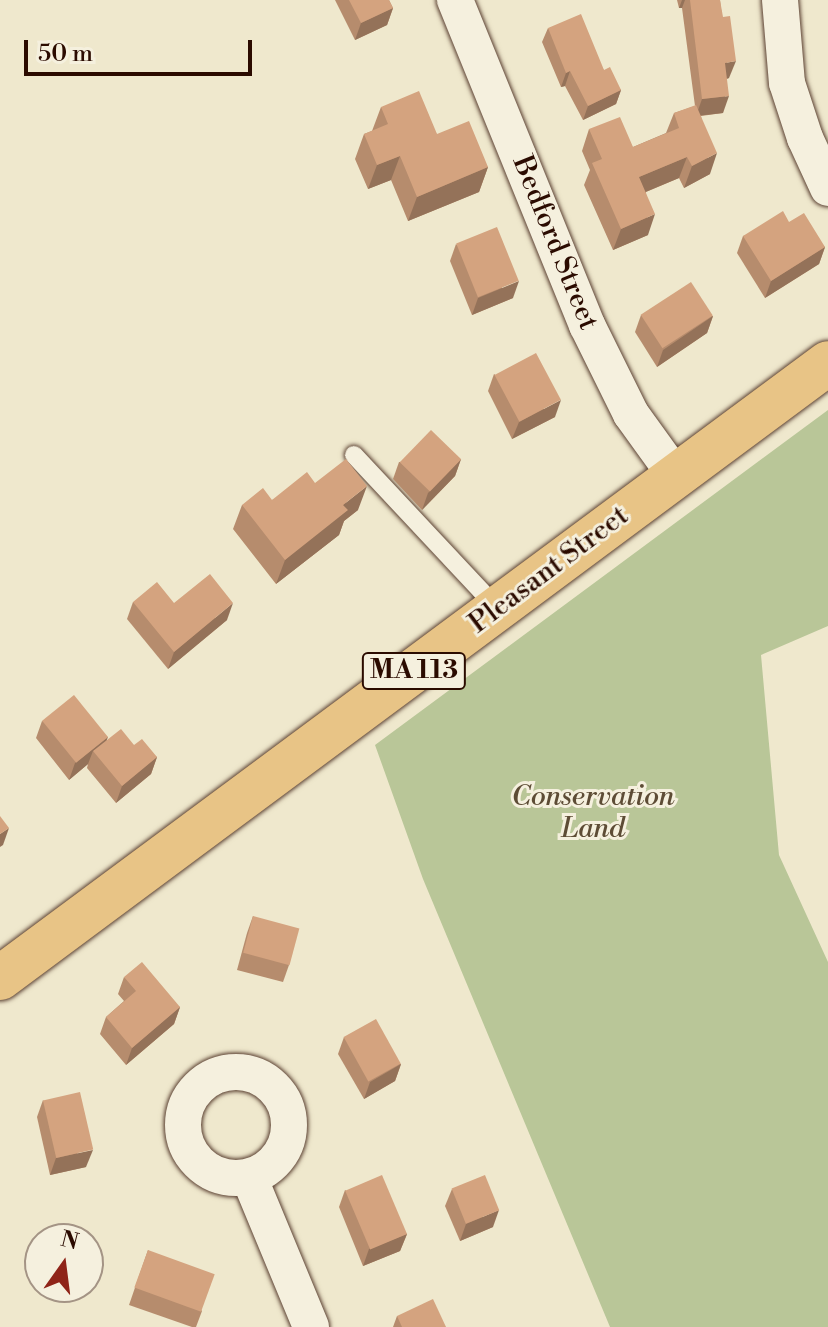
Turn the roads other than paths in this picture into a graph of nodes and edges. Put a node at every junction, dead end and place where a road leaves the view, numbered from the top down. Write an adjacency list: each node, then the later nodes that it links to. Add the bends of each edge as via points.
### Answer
1 (455, 0): 6 (street, Bedford Street, via 587,325 631,414)
2 (780, 0): 3 (street, via 787,83)
3 (828, 188)
4 (828, 363): 6 (main road, Pleasant Street / MA 113)
5 (354, 455): 7 (lane)
6 (675, 475): 7 (main road, Pleasant Street / MA 113)
7 (498, 609): 8 (main road, Pleasant Street / MA 113)
8 (0, 978)
9 (249, 1177): 10 (street)
10 (311, 1327)

